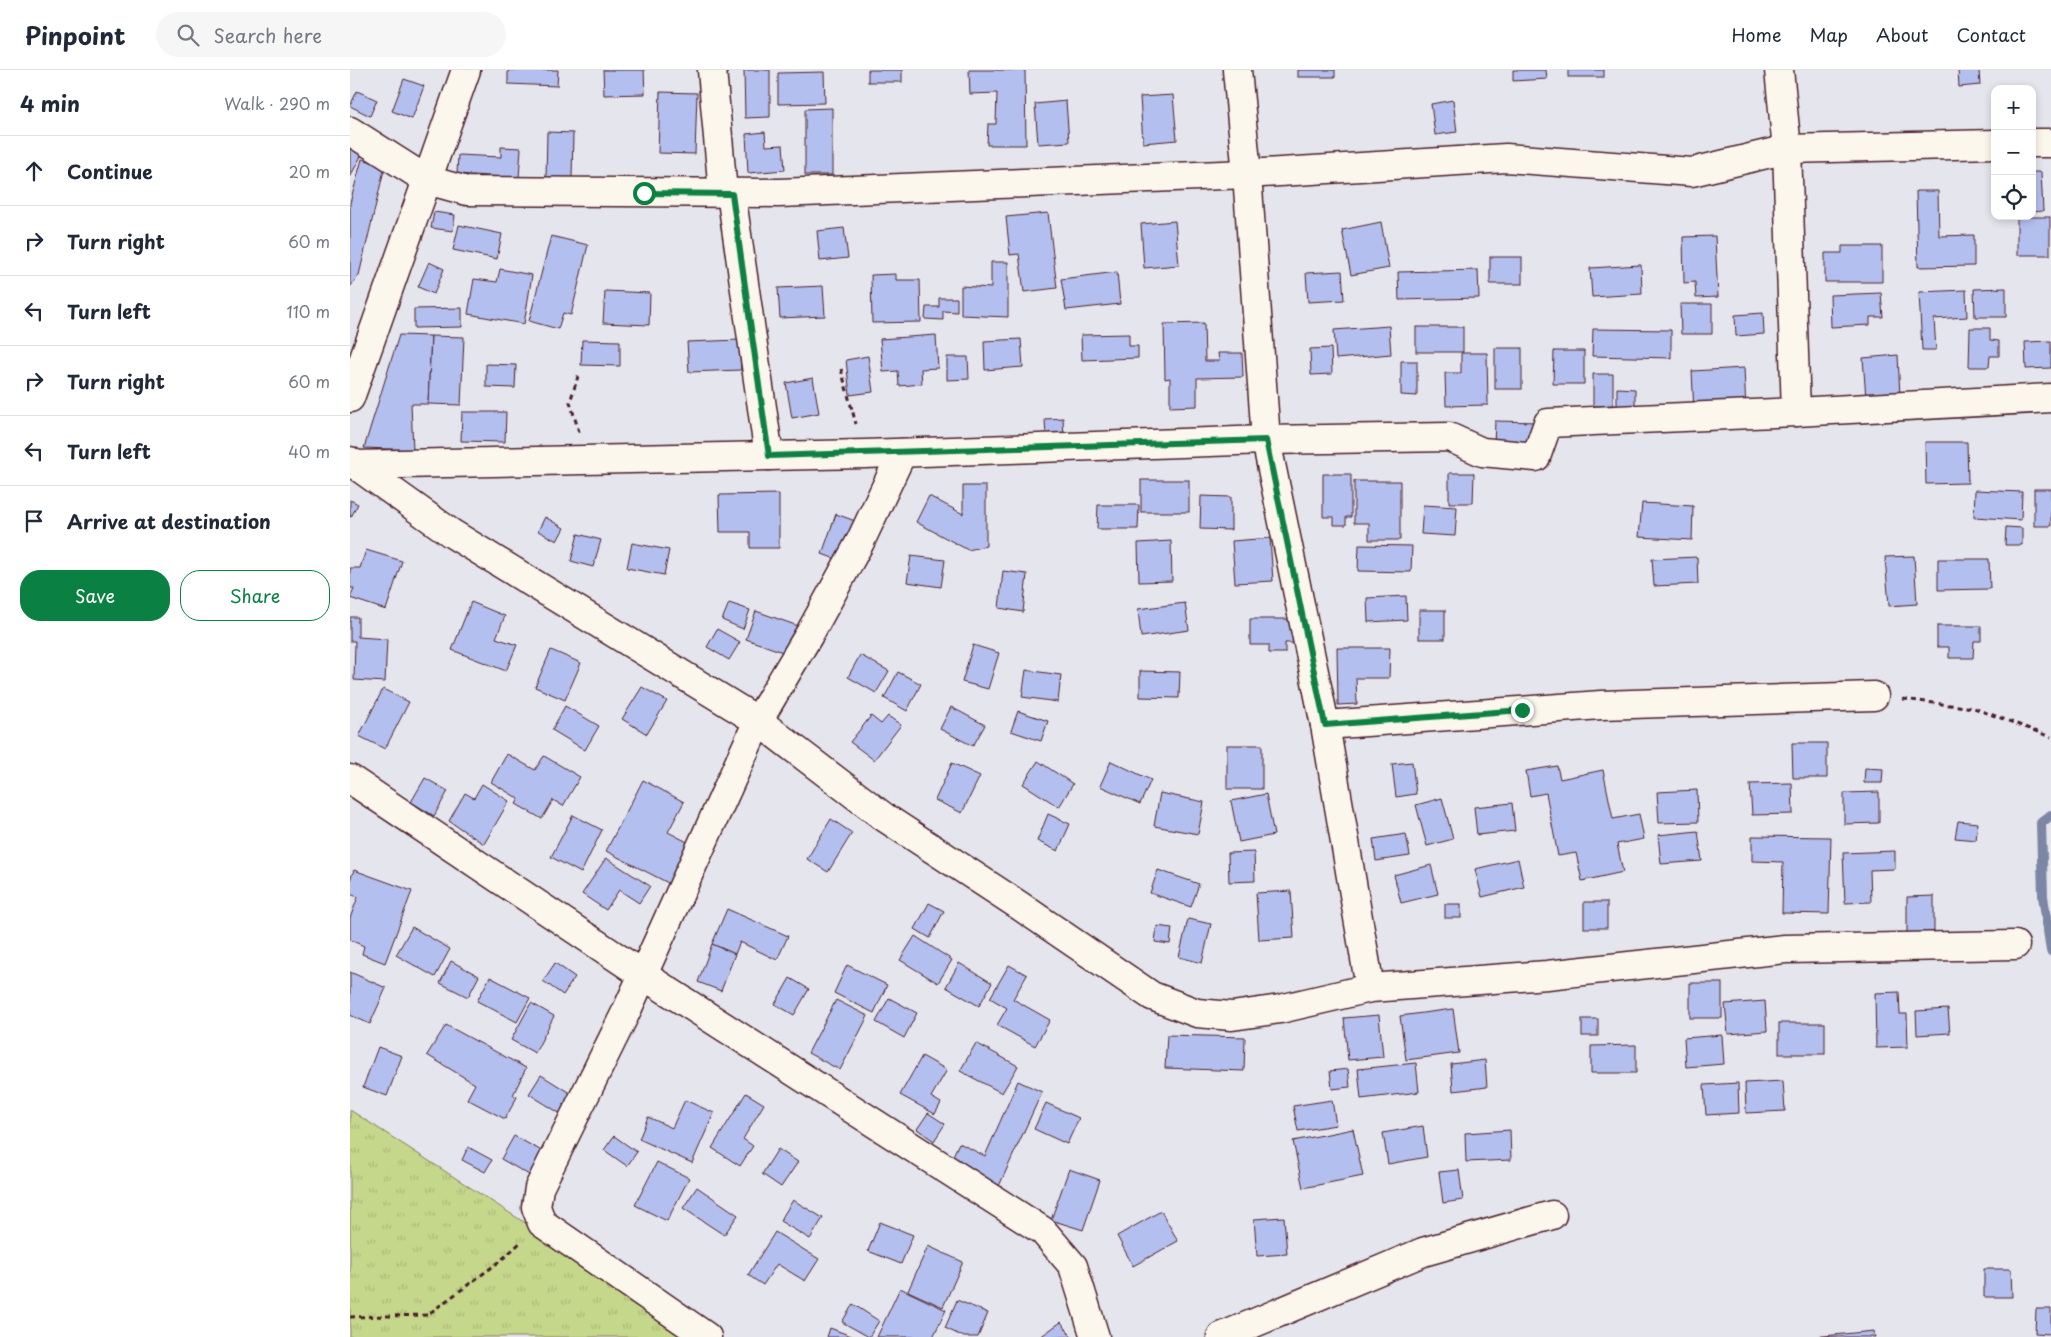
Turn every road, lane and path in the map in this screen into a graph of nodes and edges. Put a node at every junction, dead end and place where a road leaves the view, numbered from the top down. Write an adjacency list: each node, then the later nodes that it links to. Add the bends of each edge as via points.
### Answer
1 (466, 70): 11 (street)
2 (712, 70): 12 (street)
3 (1237, 70): 10 (street)
4 (1779, 70): 9 (street)
5 (350, 132): 11 (street)
6 (2036, 143): 7 (street)
7 (2051, 143)
8 (1991, 144): 9 (street)
9 (1787, 149): 10 (street, via 1692,172 1506,158); 17 (street)
10 (1247, 174): 12 (street); 18 (street)
11 (427, 180): 12 (street, via 467,191); 15 (street)
12 (727, 194): 21 (street)
13 (841, 369): 20 (path)
14 (580, 373): 22 (path, via 570,402 579,430)
15 (350, 398)
16 (2051, 398): 17 (street)
17 (1796, 412): 18 (street, via 1548,423 1536,457 1482,452 1449,437)
18 (1266, 440): 19 (street); 26 (street)
19 (902, 453): 20 (street); 25 (street, via 856,550)
20 (865, 454): 21 (street)
21 (769, 456): 22 (street)
22 (579, 461): 23 (street)
23 (352, 463): 25 (street, via 451,533)
24 (1874, 696): 26 (street, via 1600,704); 27 (path, via 1974,708)
25 (758, 721): 30 (street); 31 (street, via 884,817 1152,996 1197,1013 1232,1016 1289,1007)
26 (1325, 725): 31 (street)
27 (2051, 737)
28 (350, 779): 30 (street)
29 (2015, 945): 31 (street, via 1785,949 1547,975)
30 (643, 975): 33 (street, via 540,1188 536,1207); 36 (street, via 1043,1231 1073,1266)
31 (1370, 988)
32 (1552, 1214): 37 (street, via 1423,1252)
33 (542, 1223): 34 (path, via 500,1262 427,1315); 35 (street)
34 (350, 1317)
35 (708, 1337)
36 (1095, 1337)
37 (1221, 1337)

